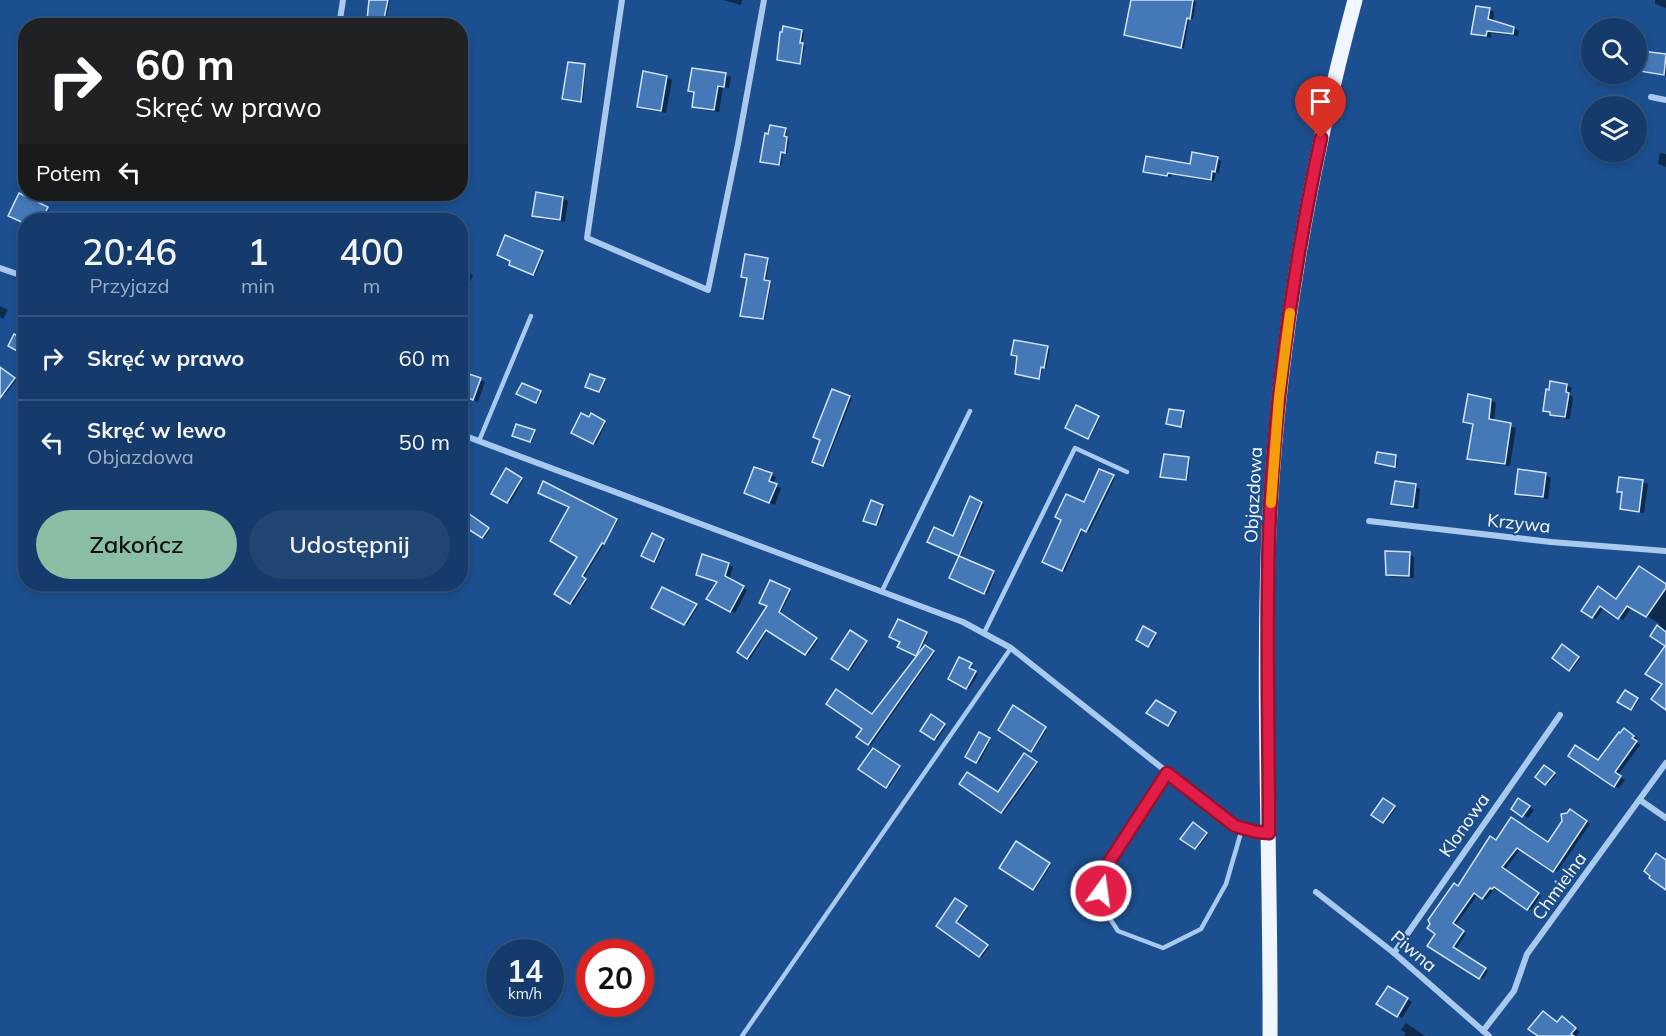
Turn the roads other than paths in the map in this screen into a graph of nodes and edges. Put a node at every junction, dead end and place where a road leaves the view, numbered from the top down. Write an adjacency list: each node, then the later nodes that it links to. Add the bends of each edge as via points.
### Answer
1 (343, 0): 5 (street)
2 (622, 0): 3 (street, via 587,238 708,290)
3 (764, 0)
4 (1355, 0): 26 (main road, Objazdowa, via 1312,182 1279,398 1269,532)
5 (340, 18)
6 (1651, 98): 7 (street)
7 (1666, 100)
8 (0, 268): 9 (street)
9 (18, 274)
10 (531, 316): 13 (lane)
11 (970, 411): 17 (lane)
12 (468, 437): 13 (street)
13 (479, 441): 17 (street)
14 (1127, 472): 18 (lane, via 1075,448)
15 (1369, 521): 16 (street, Krzywa)
16 (1666, 551)
17 (882, 591): 18 (street)
18 (984, 633): 19 (street)
19 (1011, 648): 22 (street); 30 (lane)
20 (1560, 715): 28 (street, Klonowa)
21 (1666, 763): 23 (street, Chmielna)
22 (1167, 773): 25 (street); 25 (lane, via 1100,876 1102,906 1118,931 1163,948 1200,929 1226,884)
23 (1641, 800): 24 (street); 29 (street, Chmielna, via 1527,954 1514,991)
24 (1666, 818)
25 (1242, 829): 26 (street)
26 (1269, 833): 31 (main road, Objazdowa)
27 (1316, 892): 28 (street, Piwna)
28 (1394, 953): 29 (street, Piwna)
29 (1483, 1031): 32 (street, Piwna)
30 (742, 1036)
31 (1270, 1036)
32 (1490, 1036)

